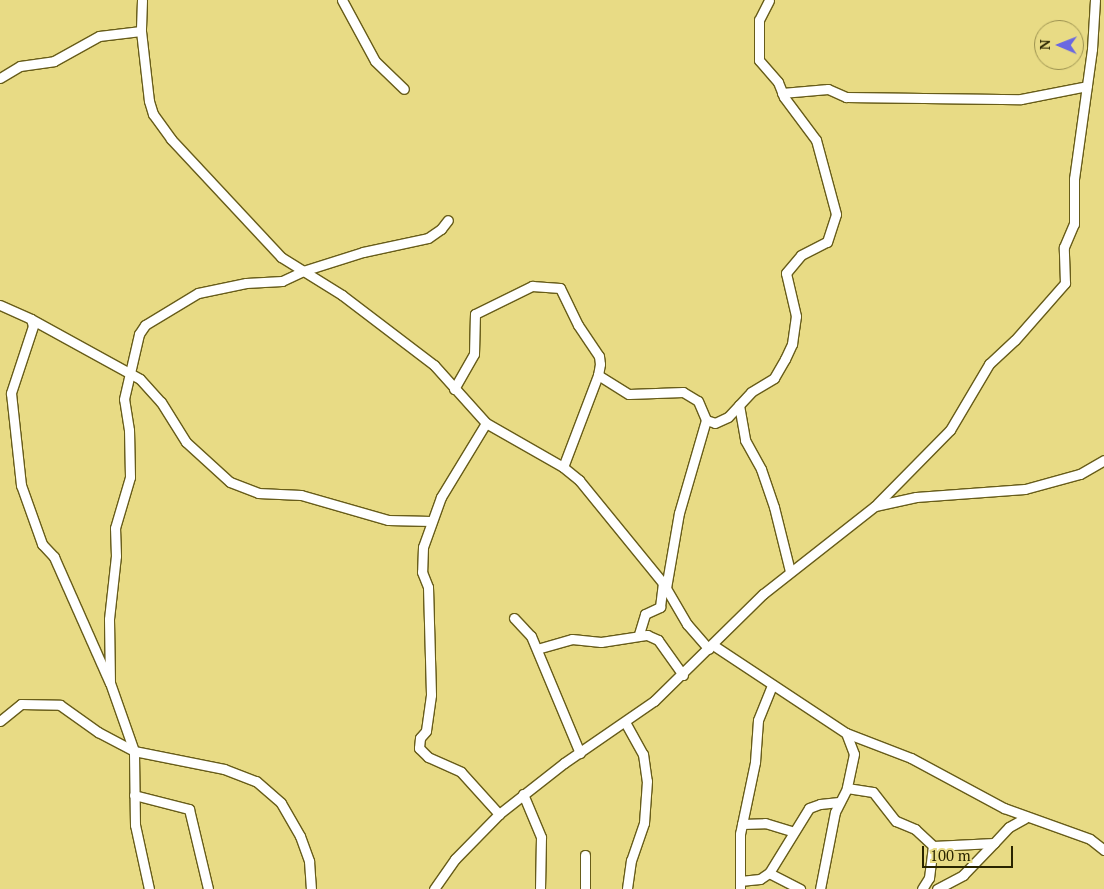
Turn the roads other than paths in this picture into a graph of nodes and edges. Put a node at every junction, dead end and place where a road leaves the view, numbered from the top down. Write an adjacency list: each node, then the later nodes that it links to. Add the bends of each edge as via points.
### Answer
1 (342, 0): 8 (street, via 374,61)
2 (769, 0): 9 (street, via 759,20 758,60 778,82)
3 (1095, 0): 7 (street)
4 (143, 1): 5 (street)
5 (141, 31): 6 (street, via 99,36 54,60 20,66); 11 (street, via 149,102 160,125 281,257)
6 (0, 78)
7 (1087, 86): 9 (street, via 1021,99 846,97 828,89); 22 (street, via 1074,179 1074,224 1064,247 1064,286 989,364 950,430)
8 (404, 89)
9 (782, 93): 17 (street, via 818,145 836,221 824,245 805,252 786,273 795,327 782,366 774,378 751,392)
10 (448, 220): 11 (street, via 428,238 363,252)
11 (304, 271): 14 (street, via 282,281 246,283 191,297 171,313 145,326 135,344); 16 (street, via 342,295 434,365)
12 (0, 305): 13 (street)
13 (31, 319): 14 (street); 31 (street, via 31,340 15,375 11,394 18,474 42,544 54,557 68,596)
14 (130, 373): 23 (street, via 151,388 186,442 230,482 258,494 301,496 388,520); 31 (street, via 124,403 129,430 130,478 115,528 116,556 109,619)
15 (598, 375): 16 (street, via 598,356 578,326 563,291 532,286 475,314 474,354); 18 (street, via 634,394 683,392 698,401); 21 (street)
16 (454, 388): 19 (street)
17 (739, 405): 18 (street, via 720,421); 24 (street, via 745,440 761,469)
18 (706, 420): 25 (street, via 679,513)
19 (486, 423): 21 (street); 23 (street, via 449,482)
20 (1104, 460): 22 (street, via 1080,474 1025,489 916,497)
21 (563, 467): 25 (street, via 600,504)
22 (875, 506): 24 (street)
23 (431, 521): 42 (street, via 423,548 422,572 428,587 431,695 426,731 420,738 419,748 428,757 461,772)
24 (790, 571): 28 (street)
25 (664, 586): 27 (street, via 660,607 645,614); 28 (street, via 687,624)
26 (514, 618): 29 (street, via 529,633)
27 (638, 634): 29 (street, via 601,642 572,639); 30 (street, via 658,640)
28 (711, 647): 30 (street); 32 (street)
29 (537, 649): 37 (street)
30 (683, 676): 34 (street)
31 (110, 683): 36 (street)
32 (772, 685): 35 (street); 44 (street, via 760,709 756,762)
33 (0, 720): 36 (street, via 21,704 52,704 64,707 98,732)
34 (625, 722): 37 (street); 58 (street, via 643,754 647,781 644,822)
35 (846, 733): 38 (street, via 854,754); 43 (street, via 911,758)
36 (134, 750): 40 (street); 54 (street, via 224,769 269,790 281,803 300,836 309,861)
37 (580, 753): 39 (street)
38 (847, 788): 41 (street); 48 (street, via 873,792 896,821 914,829)
39 (523, 794): 42 (street); 56 (street, via 541,837)
40 (134, 796): 52 (street, via 135,825); 53 (street, via 189,809)
41 (839, 802): 45 (street, via 809,808); 60 (street)
42 (499, 814): 55 (street, via 455,859)
43 (1025, 818): 46 (street, via 1012,824); 47 (street)
44 (742, 824): 45 (street, via 765,823); 51 (street)
45 (794, 832): 50 (street)
46 (994, 843): 48 (street); 62 (street, via 963,875)
47 (1102, 845)
48 (933, 846): 61 (street, via 929,878)
49 (586, 855): 57 (street)
50 (769, 873): 51 (street); 59 (street)
51 (740, 885)
52 (149, 889)
53 (208, 889)
54 (311, 889)
55 (434, 889)
56 (540, 889)
57 (585, 889)
58 (627, 889)
59 (800, 889)
60 (820, 889)
61 (922, 889)
62 (937, 889)

